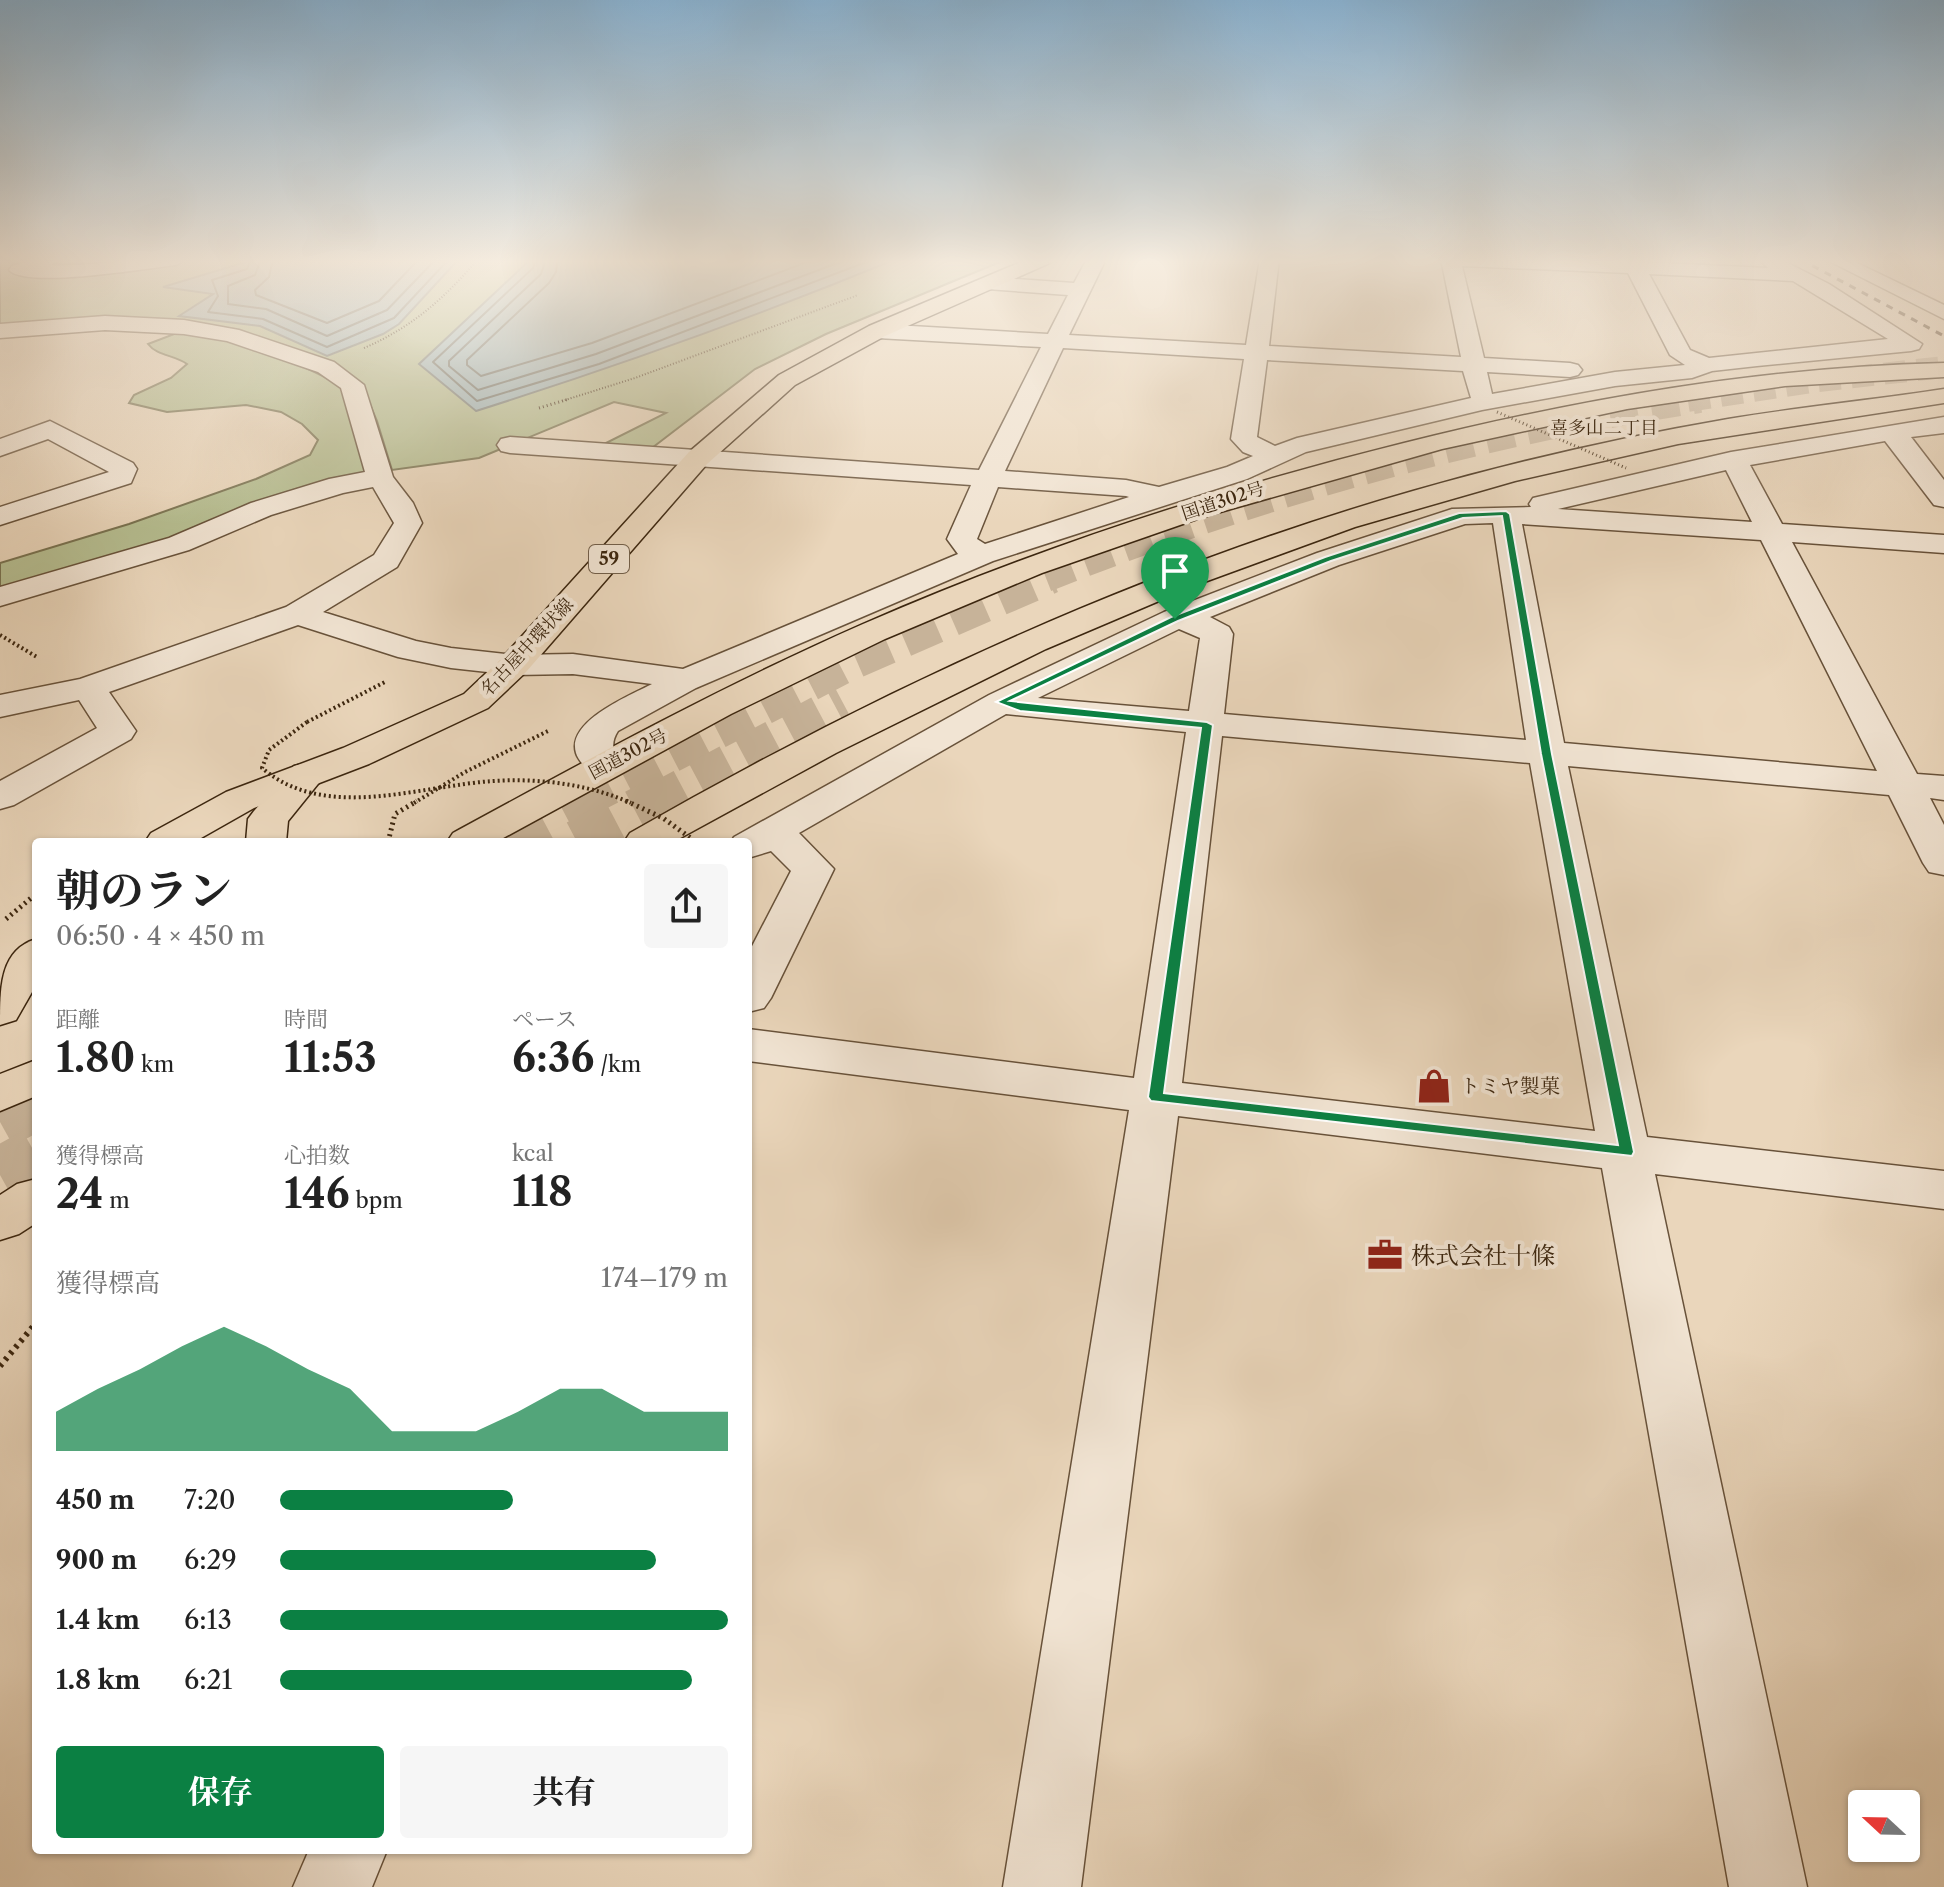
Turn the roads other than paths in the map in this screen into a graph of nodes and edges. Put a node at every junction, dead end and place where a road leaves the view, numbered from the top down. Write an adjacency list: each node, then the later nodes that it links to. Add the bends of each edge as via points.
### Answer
1 (266, 347): 28 (street, via 326,367 352,385)
2 (848, 347): 26 (main road, 名古屋中環状線 / 59, via 787,380)
3 (1051, 347): 29 (street)
4 (1166, 347): 9 (street)
5 (1258, 347): 9 (street)
6 (1468, 347): 10 (street)
7 (1677, 347): 11 (street)
8 (1884, 347): 11 (street)
9 (1257, 352): 10 (street); 25 (street, via 1244,439)
10 (1472, 364): 13 (street, via 1583,370); 16 (street)
11 (1699, 368): 13 (street); 14 (street)
12 (1944, 370): 14 (main road, 国道302号)
13 (1615, 379): 16 (street)
14 (1769, 381): 47 (main road, 国道302号, via 1475,433 1191,511 1008,576 875,631)
15 (1944, 396): 17 (main road)
16 (1489, 407): 25 (street)
17 (1799, 416): 23 (street); 55 (main road, via 1704,431 1504,476 1267,547 1005,654)
18 (0, 421): 20 (street)
19 (1944, 425): 21 (street)
20 (50, 429): 24 (street); 33 (street, via 123,469 121,477)
21 (1887, 432): 23 (street); 31 (street, via 1897,437)
22 (510, 445): 26 (street)
23 (1794, 446): 27 (street)
24 (0, 448)
25 (1275, 455): 30 (street, via 1237,473)
26 (698, 458): 29 (street); 40 (main road, 名古屋中環状線 / 59)
27 (1731, 460): 32 (street); 34 (street)
28 (380, 478): 37 (street, via 261,509 179,544); 38 (street, via 408,523 386,561)
29 (990, 478): 30 (street, via 1126,488); 36 (street, via 962,539)
30 (1159, 496): 36 (street)
31 (1944, 499)
32 (1506, 514): 34 (street); 39 (street, via 1462,515 1328,559); 46 (street)
33 (0, 516)
34 (1774, 533): 35 (street); 49 (street)
35 (1944, 544)
36 (982, 555): 41 (street)
37 (0, 597)
38 (297, 614): 40 (street, via 410,650); 42 (street)
39 (1175, 619): 43 (street); 45 (street, via 1196,622 1217,634)
40 (514, 665): 41 (street, via 573,664); 48 (main road, 名古屋中環状線 / 59, via 476,701)
41 (684, 681): 47 (street, via 604,724 594,752)
42 (88, 688): 44 (street); 51 (street, via 118,731)
43 (1001, 702): 45 (street); 56 (street)
44 (0, 706)
45 (1207, 725): 46 (street); 64 (street)
46 (1547, 754): 49 (street); 65 (street)
47 (604, 766): 54 (main road, 国道302号)
48 (307, 774): 52 (main road, 名古屋中環状線 / 59, via 240,800); 53 (main road, via 268,819)
49 (1902, 784): 50 (street); 57 (street)
50 (1944, 788)
51 (0, 797)
52 (172, 838)
53 (266, 838)
54 (474, 838)
55 (651, 838)
56 (758, 840): 59 (street, via 785,842 813,869)
57 (1944, 863)
58 (32, 956): 60 (main road)
59 (752, 990)
60 (0, 1010)
61 (752, 1046): 64 (street)
62 (32, 1078): 63 (main road)
63 (0, 1094)
64 (1156, 1097): 65 (street); 71 (street)
65 (1627, 1152): 66 (street); 72 (street)
66 (1944, 1190)
67 (32, 1200): 68 (main road)
68 (0, 1220)
69 (347, 1854): 70 (street)
70 (332, 1887)
71 (1042, 1887)
72 (1768, 1887)

